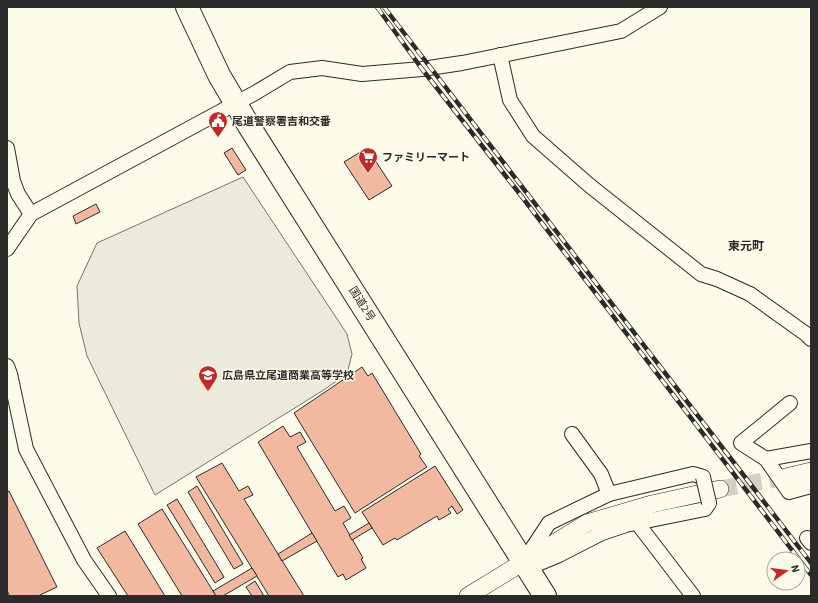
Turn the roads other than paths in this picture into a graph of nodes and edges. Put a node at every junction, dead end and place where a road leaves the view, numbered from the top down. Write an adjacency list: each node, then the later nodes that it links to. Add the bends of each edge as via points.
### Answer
1 (187, 7): 4 (highway, 国道2号, via 219,75)
2 (660, 7): 3 (street, via 621,31)
3 (500, 55): 4 (street, via 414,70 362,74 322,68 290,72); 9 (street, via 510,100 533,136 589,185 701,274 750,294)
4 (236, 104): 7 (street); 21 (highway, 国道2号)
5 (7, 148): 6 (street)
6 (10, 182): 7 (street)
7 (31, 214): 8 (street)
8 (7, 249)
9 (811, 339)
10 (7, 366): 22 (street, via 26,449 84,560)
11 (790, 402): 14 (street, via 741,443)
12 (572, 434): 19 (street, via 601,474)
13 (811, 451): 14 (street)
14 (766, 460): 17 (street, via 789,492)
15 (811, 471): 16 (street)
16 (786, 477)
17 (811, 486)
18 (720, 488): 21 (street, via 588,523)
19 (609, 494): 20 (street, bridge, via 692,474 703,477 709,503 705,509); 21 (street, via 549,523)
20 (638, 524): 21 (street, via 602,533 535,564); 25 (street)
21 (524, 561): 23 (street); 24 (highway, 国道2号)
22 (109, 596)
23 (468, 596)
24 (545, 596)
25 (692, 596)

